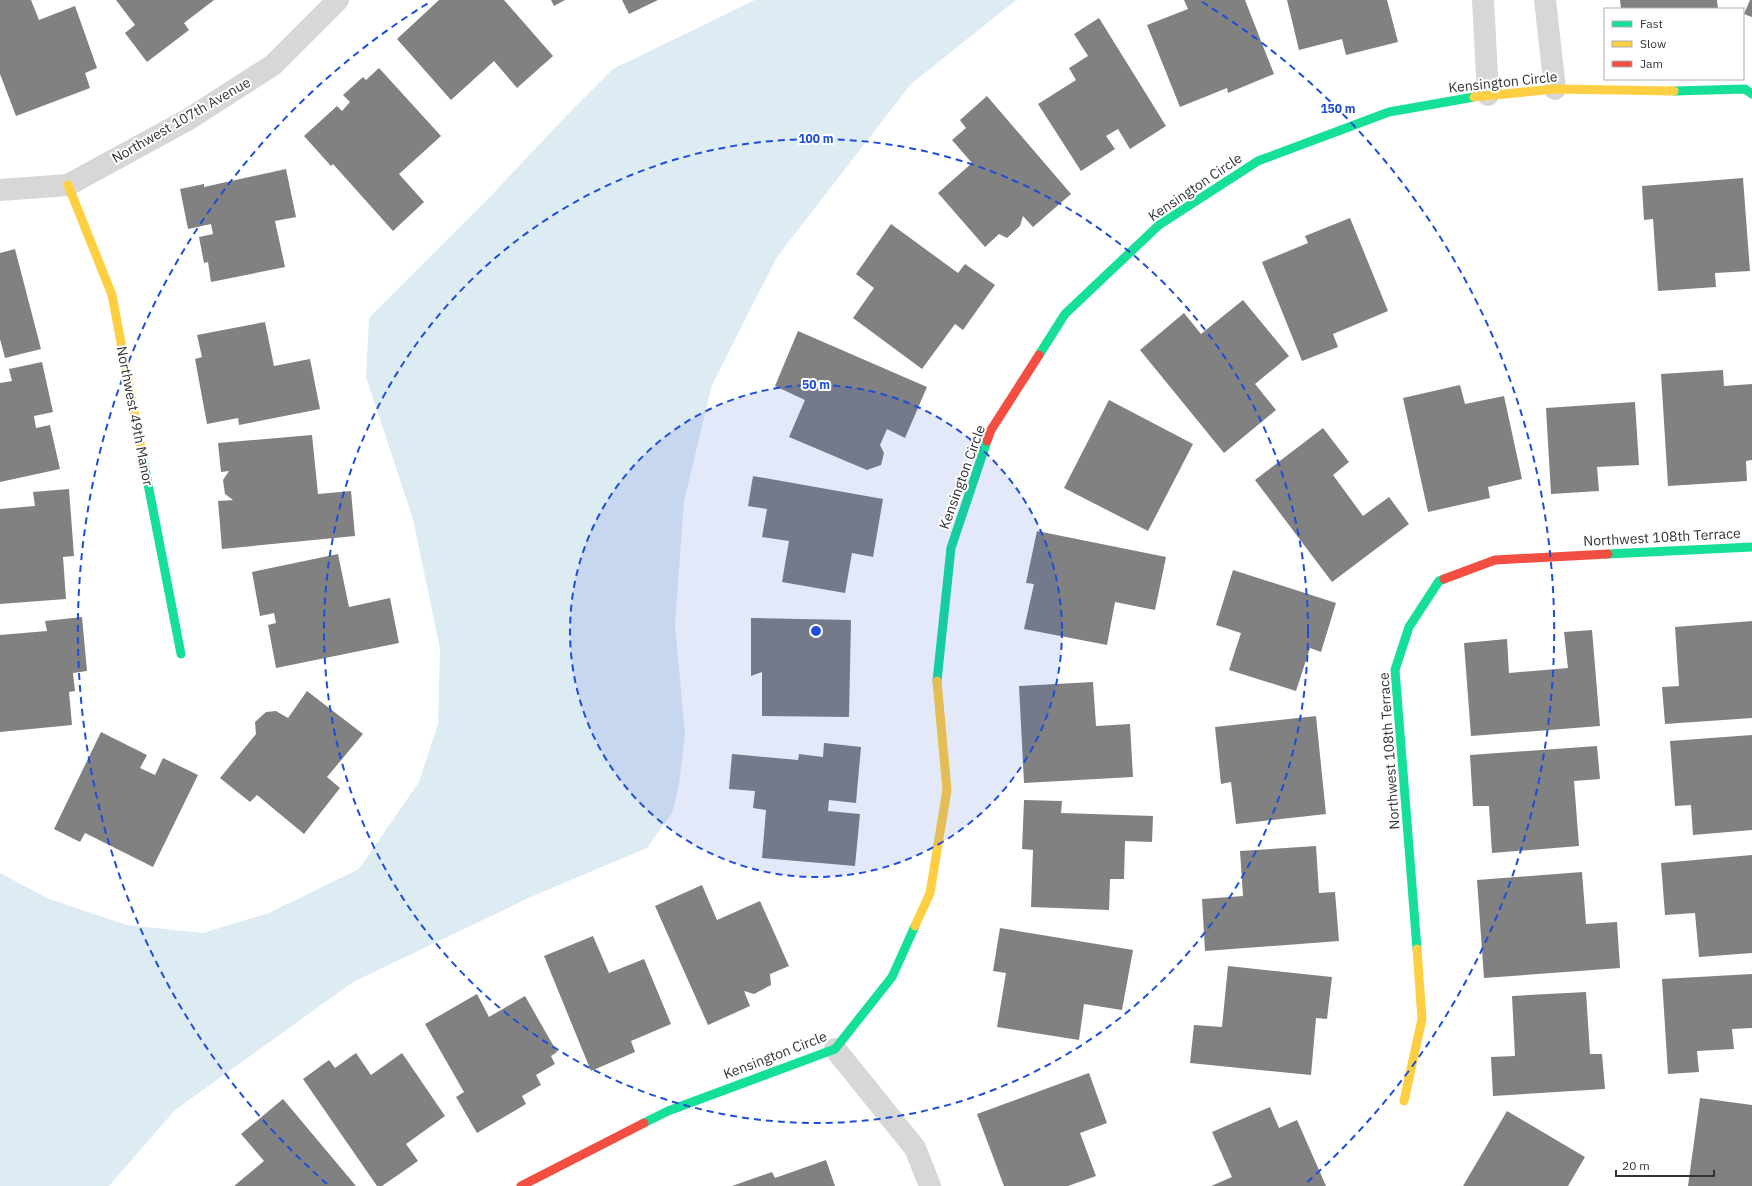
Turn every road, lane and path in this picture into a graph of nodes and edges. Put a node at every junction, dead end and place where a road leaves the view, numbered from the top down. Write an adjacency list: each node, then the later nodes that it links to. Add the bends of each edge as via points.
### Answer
1 (338, 0): 7 (street, Northwest 107th Avenue, via 273,65 189,119)
2 (1483, 0): 6 (street)
3 (1545, 0): 4 (street)
4 (1555, 89): 5 (street, Kensington Circle, via 1745,89); 6 (street, Kensington Circle)
5 (1752, 94)
6 (1488, 95): 11 (street, Kensington Circle, via 1389,112 1258,161 1159,225 1065,314 991,430 951,548 937,681 947,790 930,893 892,977)
7 (68, 185): 8 (street, Northwest 107th Avenue); 10 (street, Northwest 49th Manor, via 112,295)
8 (0, 190)
9 (1752, 547): 12 (street, Northwest 108th Terrace, via 1495,560 1438,582 1409,626 1395,670 1422,1019)
10 (181, 654)
11 (835, 1049): 13 (street, Kensington Circle, via 668,1111); 14 (street, via 915,1148)
12 (1404, 1101)
13 (521, 1186)
14 (930, 1186)

